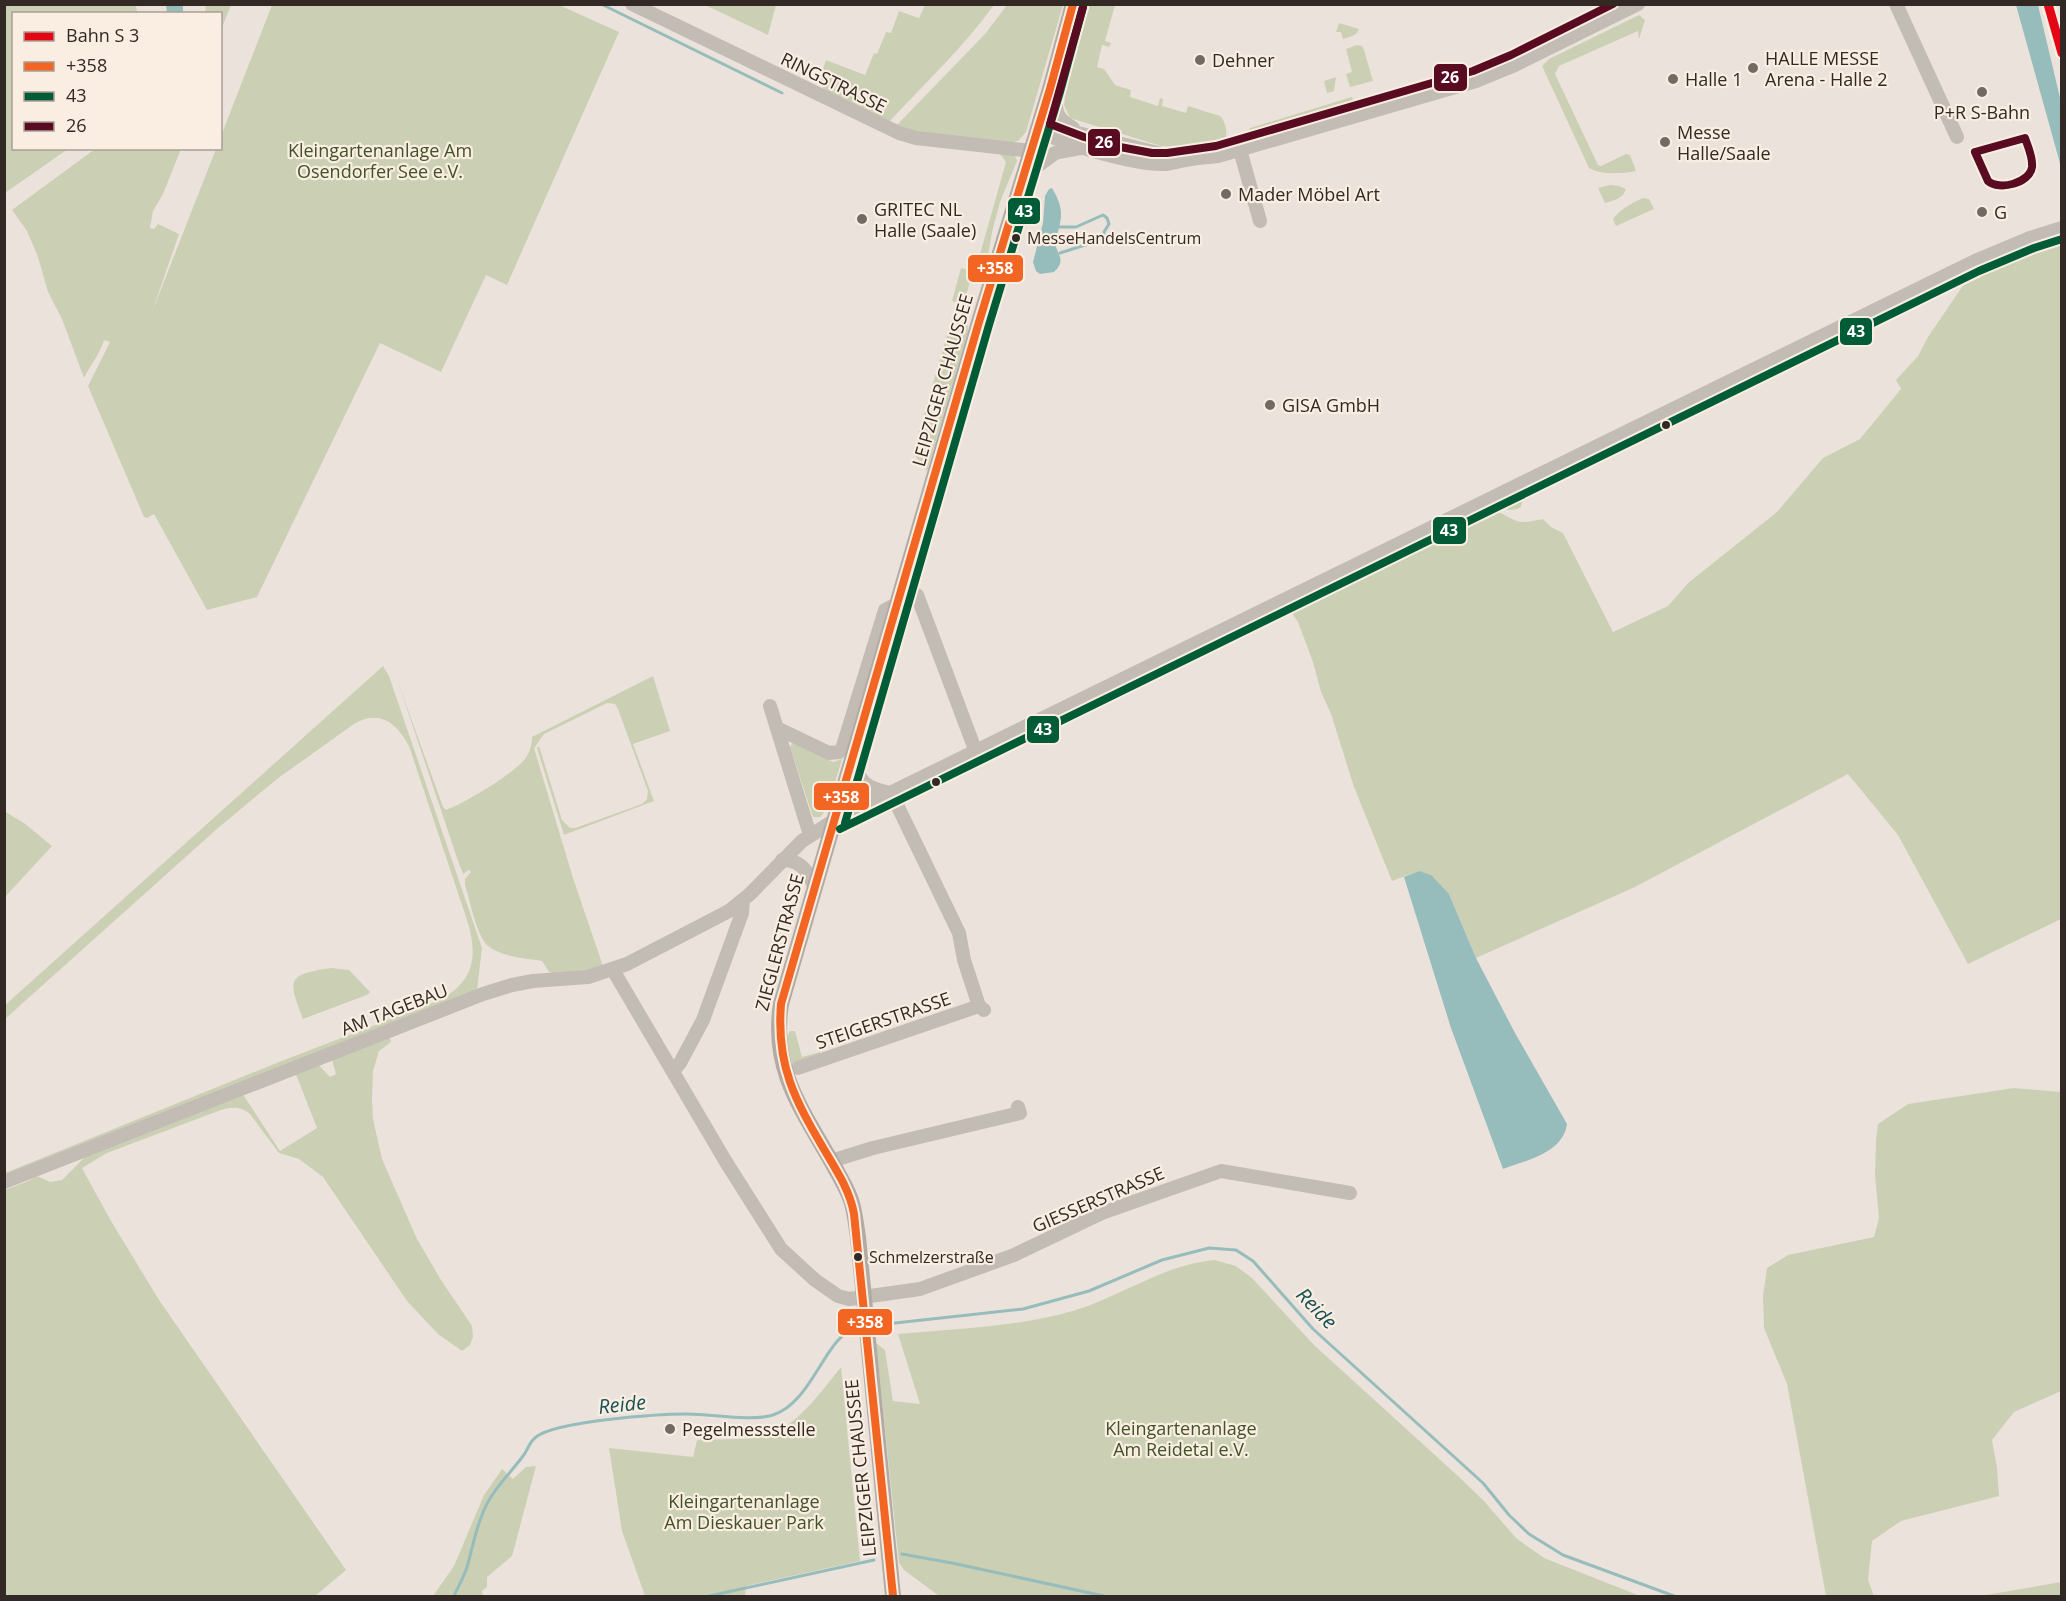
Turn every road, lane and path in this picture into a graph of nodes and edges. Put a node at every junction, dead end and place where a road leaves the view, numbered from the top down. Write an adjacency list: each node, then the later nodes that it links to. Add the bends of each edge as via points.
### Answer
1 (632, 4): 11 (street, RINGSTRASSE, via 899,133)
2 (1073, 4): 5 (main road, LEIPZIGER CHAUSSEE)
3 (1638, 4): 10 (street, via 1476,81)
4 (1896, 4): 8 (street)
5 (1050, 89): 6 (main road, LEIPZIGER CHAUSSEE); 7 (street, via 1056,99 1058,117)
6 (1038, 130): 7 (street, via 1054,127); 9 (street); 11 (main road, LEIPZIGER CHAUSSEE)
7 (1082, 134): 12 (street)
8 (1958, 137)
9 (1086, 148): 12 (street, via 1159,164); 13 (street, via 1055,153)
10 (1240, 150): 12 (street); 14 (street)
11 (1032, 151): 13 (main road, LEIPZIGER CHAUSSEE)
12 (1182, 160)
13 (1025, 175): 16 (main road, LEIPZIGER CHAUSSEE)
14 (1260, 221)
15 (2061, 228): 20 (street, AM TAGEBAU, via 1974,261)
16 (906, 572): 21 (main road, ZIEGLERSTRASSE)
17 (917, 595): 20 (street)
18 (770, 706): 19 (street)
19 (777, 728): 21 (street, via 829,753); 24 (street)
20 (976, 752): 22 (street, AM TAGEBAU)
21 (848, 753): 22 (street, via 865,783); 23 (main road, ZIEGLERSTRASSE)
22 (892, 793): 23 (street, AM TAGEBAU); 29 (street, STEIGERSTRASSE, via 959,933 964,960 982,1008)
23 (835, 820): 24 (street, AM TAGEBAU); 26 (main road, ZIEGLERSTRASSE)
24 (810, 835): 25 (street, AM TAGEBAU)
25 (782, 860): 26 (street, via 805,867); 27 (street, AM TAGEBAU)
26 (814, 885): 32 (main road, ZIEGLERSTRASSE, via 781,1004 779,1046 789,1082)
27 (743, 900): 28 (street, AM TAGEBAU, via 729,911); 30 (street, via 742,913 704,1020)
28 (613, 970): 30 (street); 33 (street, AM TAGEBAU, via 588,977 512,985 483,994)
29 (798, 1068)
30 (673, 1071): 35 (street, via 781,1249 838,1296)
31 (1018, 1107): 32 (street, via 1020,1113)
32 (831, 1161): 35 (main road, ZIEGLERSTRASSE, via 854,1211)
33 (4, 1182)
34 (1350, 1193): 35 (street, GIESSERSTRASSE, via 1221,1170 920,1289)
35 (863, 1297): 36 (main road, ZIEGLERSTRASSE)
36 (866, 1327): 37 (main road, LEIPZIGER CHAUSSEE)
37 (893, 1596)

